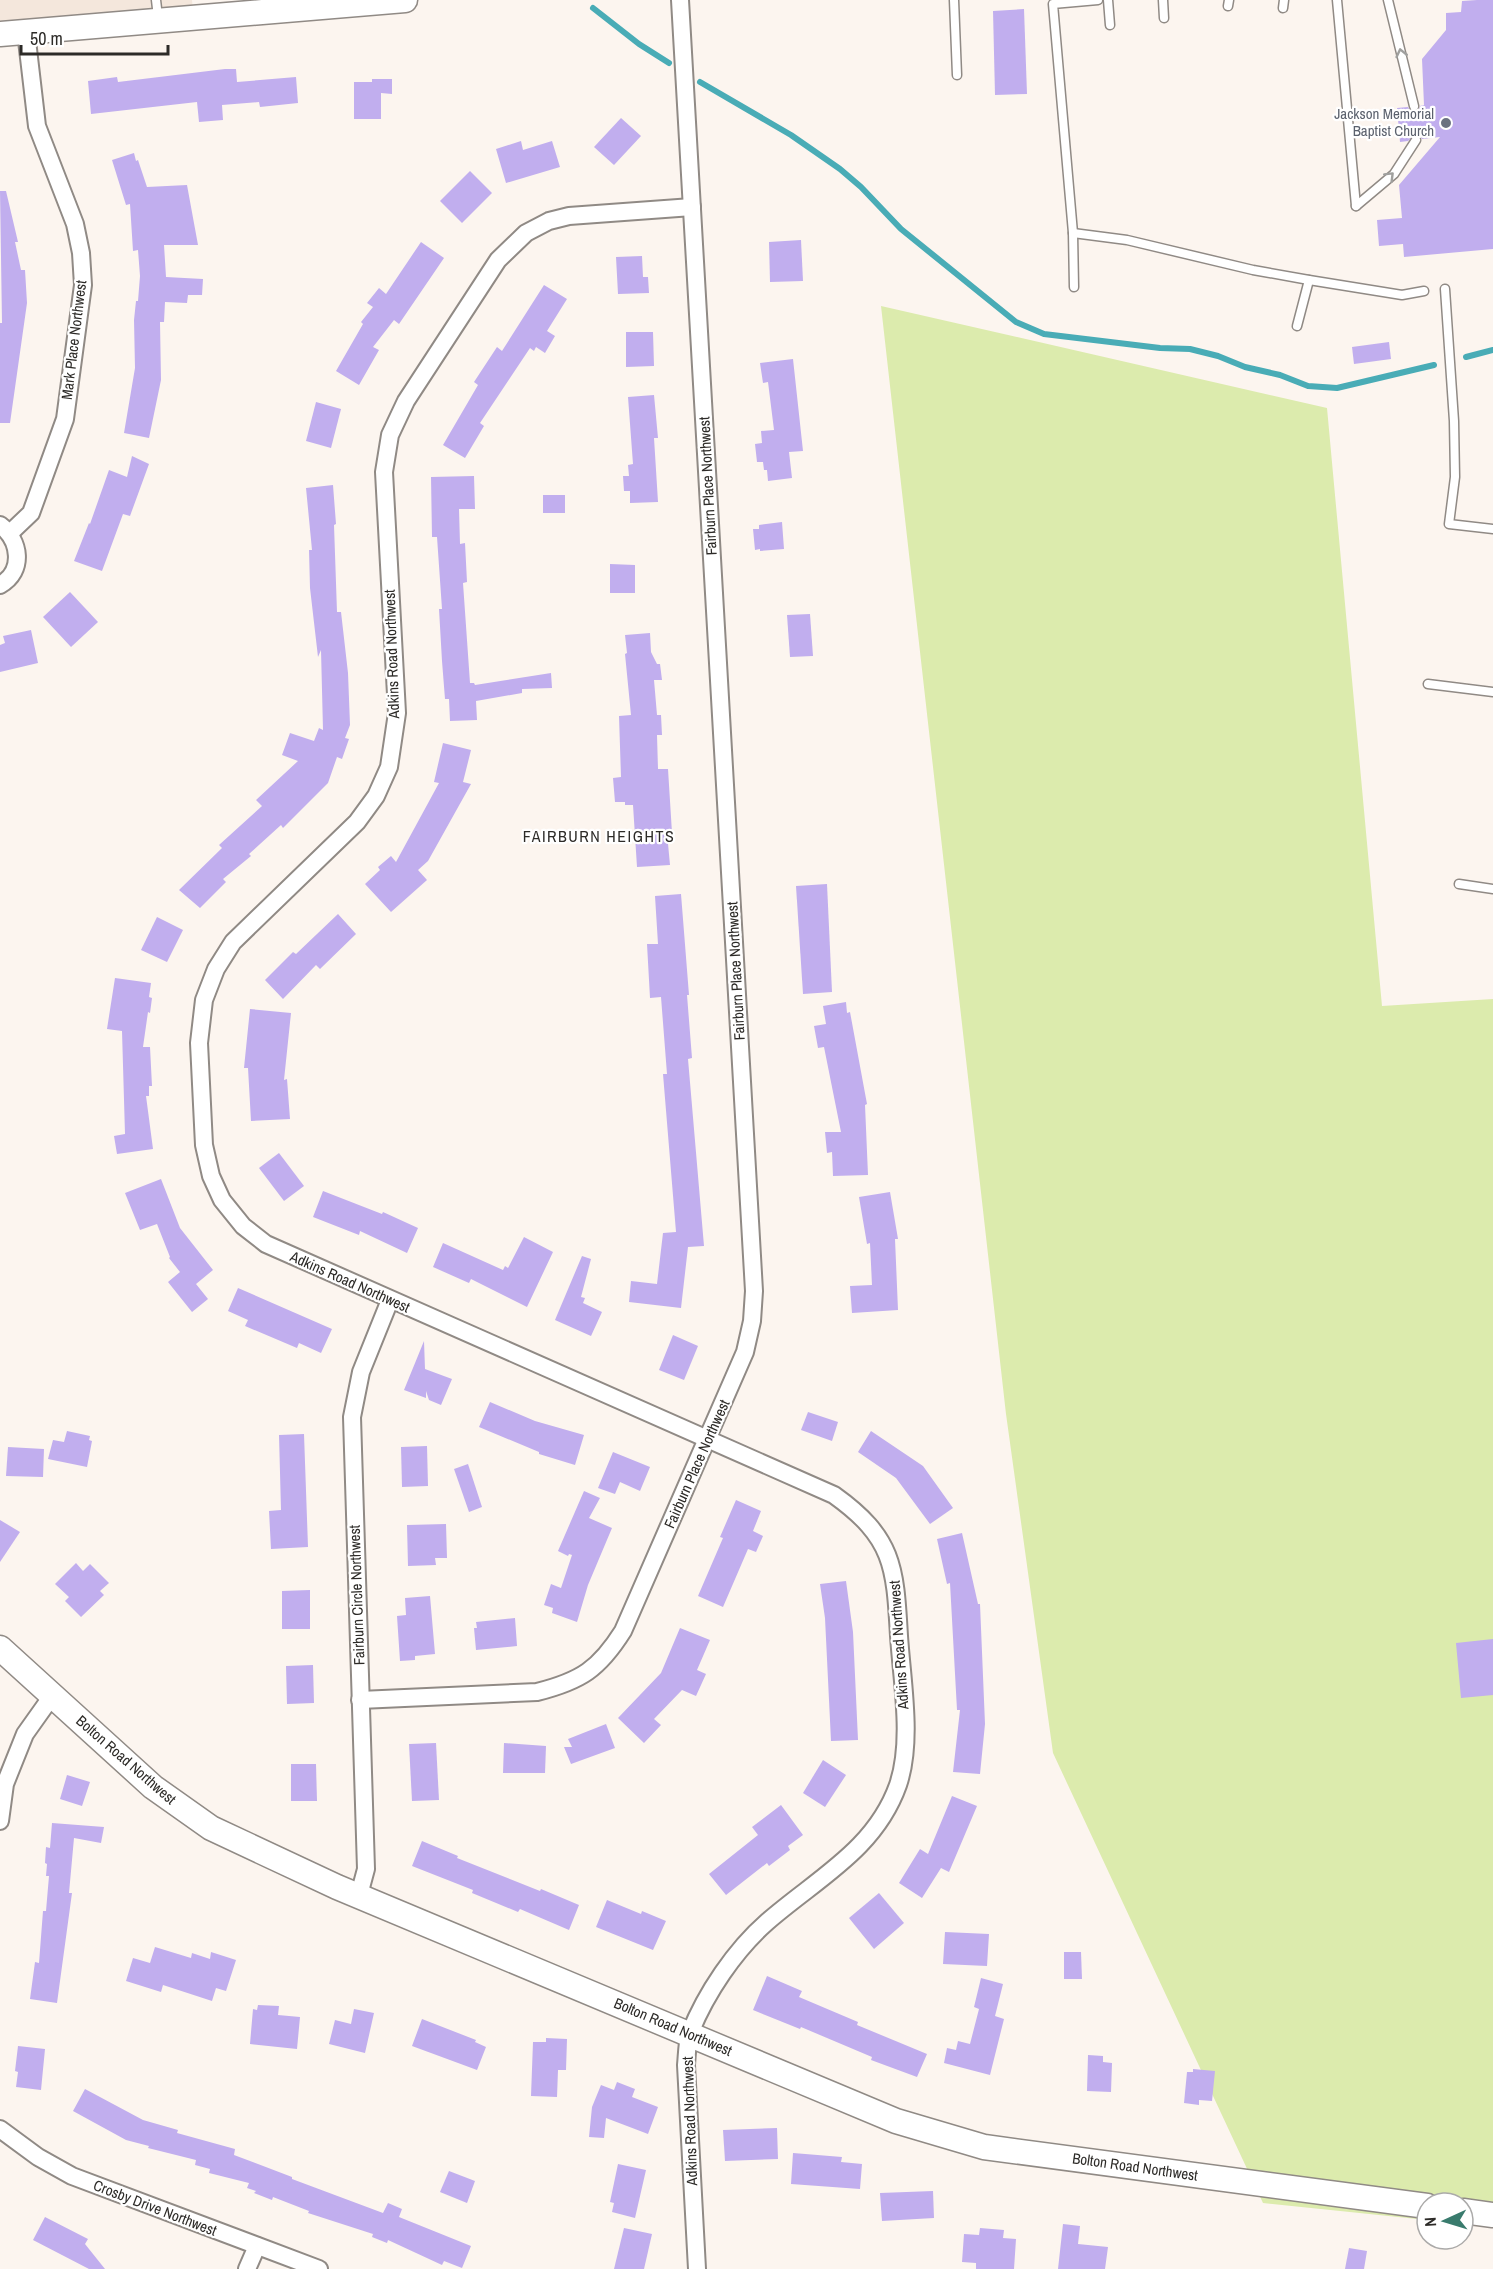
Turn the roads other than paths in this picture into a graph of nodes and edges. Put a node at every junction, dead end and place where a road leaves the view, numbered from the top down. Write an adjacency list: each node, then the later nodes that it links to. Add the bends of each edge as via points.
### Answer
1 (405, 0): 9 (street)
2 (680, 0): 17 (street, Fairburn Place Northwest)
3 (954, 0): 14 (lane)
4 (1098, 0): 18 (lane, via 1053,4)
5 (1108, 0): 11 (lane)
6 (1163, 0): 10 (lane)
7 (1337, 0): 16 (lane, one-way to 16, via 1356,206 1394,174)
8 (1388, 0): 15 (lane, one-way to 8)
9 (157, 11): 12 (street)
10 (1164, 18)
11 (1110, 25)
12 (26, 32): 13 (street); 24 (street, Mark Place Northwest, via 37,126 75,225 83,285 65,419 31,513)
13 (0, 34)
14 (957, 75)
15 (1414, 106)
16 (1416, 140)
17 (692, 207): 31 (street, Adkins Road Northwest, via 569,216 526,233 498,260 406,400 390,435 384,472 397,714 389,766 376,796 357,822 233,942 216,969 204,1000 199,1043 204,1145 222,1200 243,1226 266,1244); 32 (street, Fairburn Place Northwest, via 754,1290 745,1352)
18 (1073, 233): 19 (lane, via 1127,240); 20 (lane)
19 (1309, 280): 22 (lane, via 1402,295); 23 (lane)
20 (1074, 287)
21 (1445, 289): 25 (lane, via 1455,454 1449,524)
22 (1424, 291)
23 (1297, 326)
24 (5, 529): 26 (street, Mark Place Northwest, via 18,553 12,574)
25 (1493, 529)
26 (0, 585)
27 (1428, 684): 28 (lane)
28 (1493, 692)
29 (1459, 884): 30 (lane)
30 (1493, 889)
31 (390, 1300): 32 (street, Adkins Road Northwest); 35 (street, Fairburn Circle Northwest, via 361,1372 352,1417)
32 (708, 1439): 35 (street, Fairburn Place Northwest, via 623,1631 610,1652 591,1670 565,1685 537,1692); 38 (street, Adkins Road Northwest, via 834,1495 858,1512 877,1534 890,1559 896,1585 906,1741 898,1785 875,1830 852,1855 744,1943 719,1977)
33 (0, 1648): 34 (street, Bolton Road Northwest)
34 (52, 1696): 36 (street, via 25,1734 5,1784); 37 (street, Bolton Road Northwest, via 153,1787 211,1828)
35 (360, 1700): 37 (street, Fairburn Circle Northwest, via 366,1869)
36 (0, 1821)
37 (358, 1895): 38 (street, Bolton Road Northwest)
38 (690, 2034): 40 (street, Bolton Road Northwest, via 896,2121 984,2147); 46 (street, Adkins Road Northwest, via 686,2065)
39 (0, 2129): 43 (street, Crosby Drive Northwest, via 72,2176)
40 (1415, 2204)
41 (1475, 2213): 42 (street)
42 (1493, 2215)
43 (257, 2246): 44 (street); 45 (street, Crosby Drive Northwest)
44 (247, 2269)
45 (319, 2269)
46 (697, 2269)

